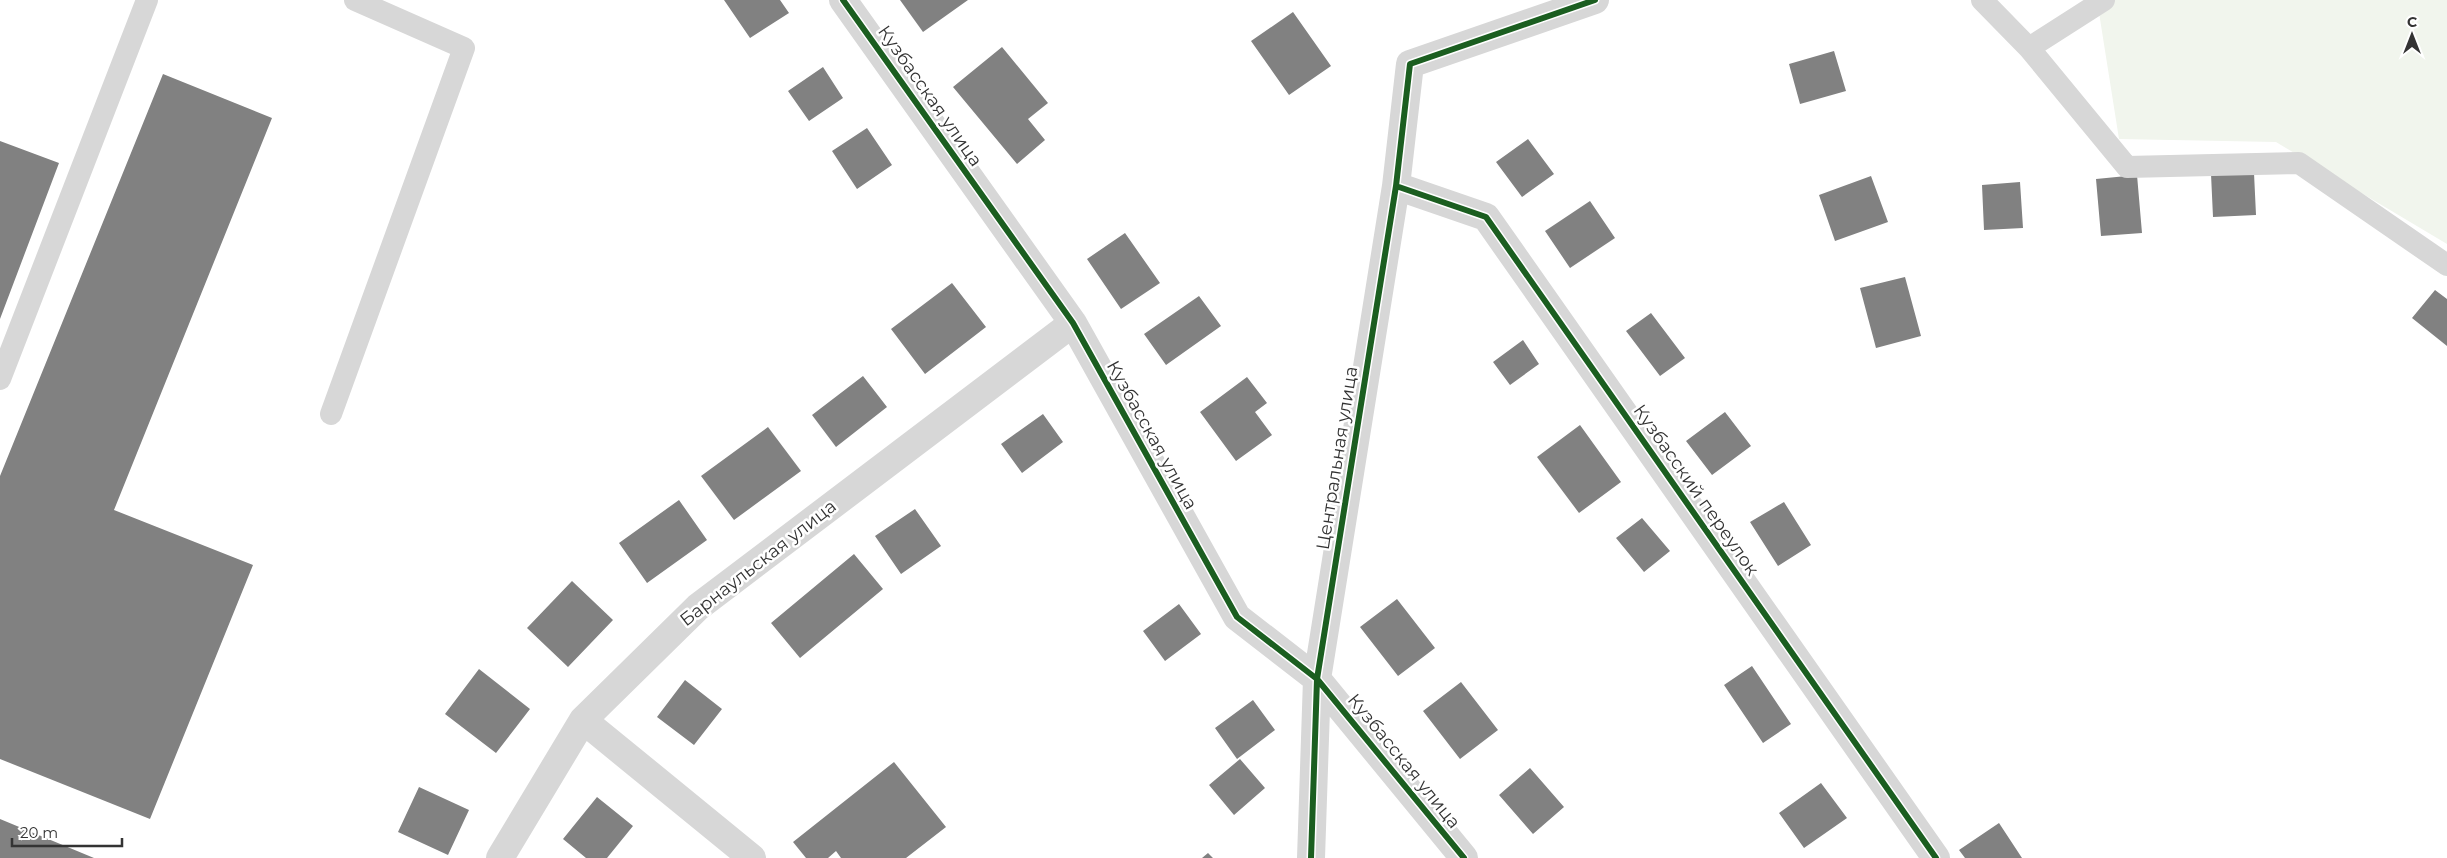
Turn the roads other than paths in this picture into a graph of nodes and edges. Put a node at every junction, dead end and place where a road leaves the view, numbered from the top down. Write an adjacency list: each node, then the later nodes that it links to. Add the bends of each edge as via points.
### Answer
1 (147, 0): 12 (lane)
2 (355, 0): 7 (lane)
3 (843, 0): 11 (street, Кузбасская улица)
4 (1595, 0): 9 (street, Центральная улица, via 1410,64)
5 (1982, 0): 8 (lane)
6 (2104, 0): 8 (lane)
7 (400, 9): 13 (lane, via 464,48)
8 (2029, 48): 10 (lane, via 2127,167 2298,163)
9 (1396, 186): 14 (street, Центральная улица); 20 (street, Кузбасский переулок, via 1486,217)
10 (2447, 265)
11 (1072, 323): 14 (street, Кузбасская улица, via 1237,617); 15 (street, Барнаульская улица, via 698,607)
12 (0, 379)
13 (331, 414)
14 (1316, 679): 18 (street, Центральная улица); 19 (street, Кузбасская улица)
15 (584, 720): 16 (street, Барнаульская улица); 17 (street)
16 (500, 858)
17 (752, 858)
18 (1311, 858)
19 (1464, 858)
20 (1936, 858)

